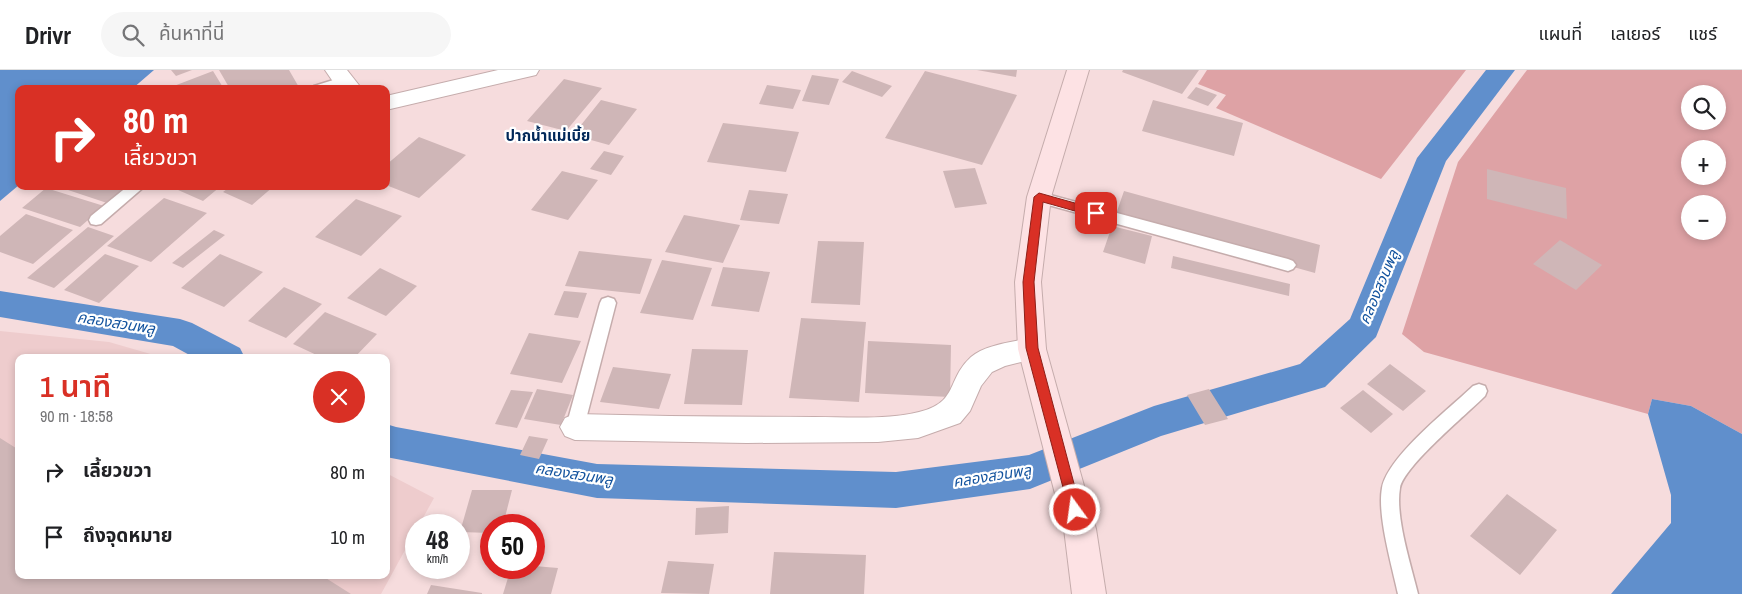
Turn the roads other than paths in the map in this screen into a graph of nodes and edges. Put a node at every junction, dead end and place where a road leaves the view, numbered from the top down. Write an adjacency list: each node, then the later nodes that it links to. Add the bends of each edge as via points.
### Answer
1 (528, 70): 5 (street)
2 (1078, 70): 7 (main road)
3 (343, 80): 4 (lane)
4 (330, 85)
5 (390, 101)
6 (133, 190): 8 (lane)
7 (1039, 197): 9 (lane); 11 (main road, via 1028,282)
8 (96, 220)
9 (1288, 265)
10 (608, 303): 13 (lane)
11 (1032, 348): 13 (street, via 982,364 950,414 918,425 878,429 756,430); 14 (main road, via 1080,529)
12 (1479, 391): 15 (lane, via 1404,464 1391,486 1392,512)
13 (575, 427)
14 (1089, 594)
15 (1408, 594)

